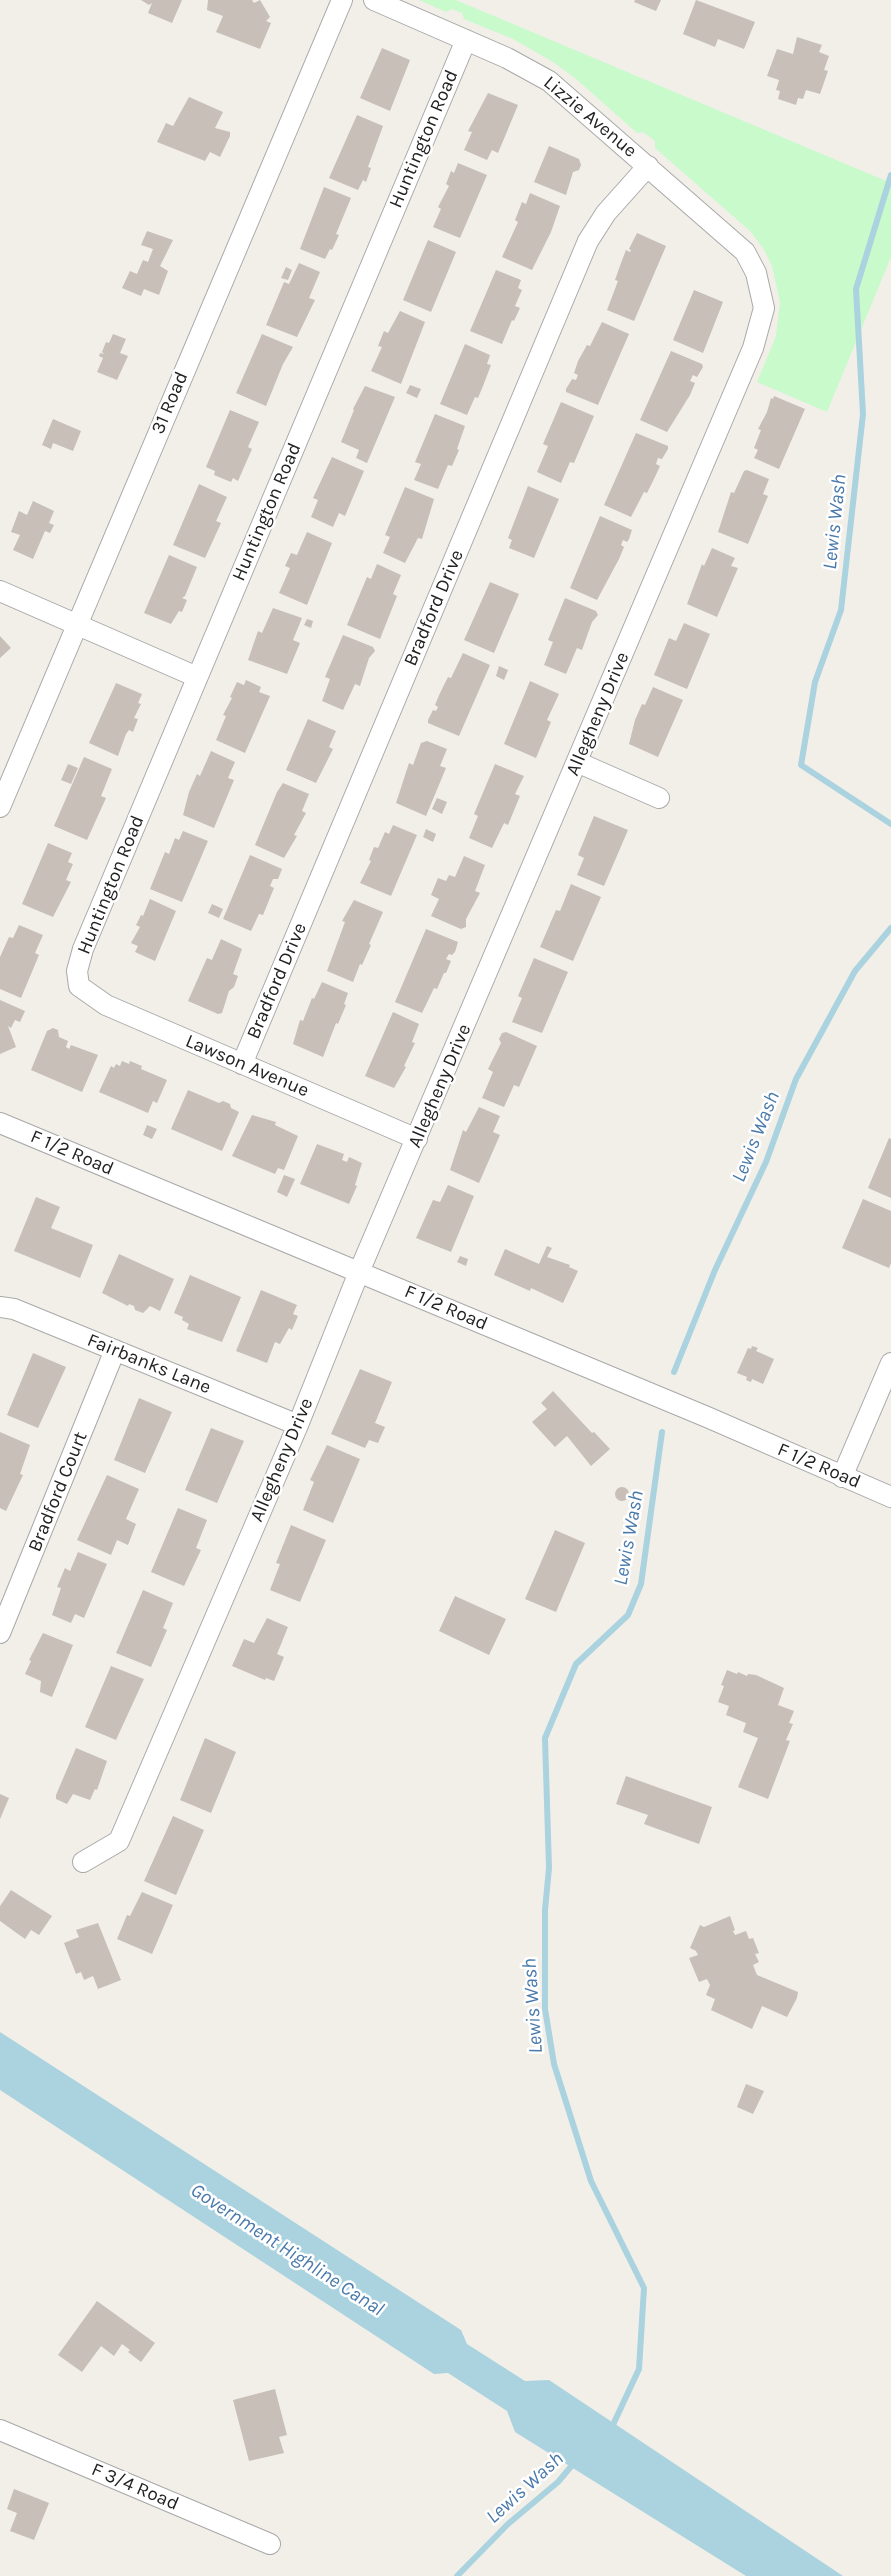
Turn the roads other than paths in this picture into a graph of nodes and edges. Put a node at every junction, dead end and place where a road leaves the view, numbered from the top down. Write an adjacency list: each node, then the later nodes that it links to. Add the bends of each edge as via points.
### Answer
1 (342, 0): 7 (street, 31 Road)
2 (374, 0): 3 (street, Lizzie Avenue)
3 (466, 40): 4 (street, Lizzie Avenue, via 549,81); 8 (street, Huntington Road)
4 (648, 166): 5 (street, Lizzie Avenue, via 745,252); 13 (street, Bradford Drive, via 606,213 588,241)
5 (761, 291): 9 (street, Allegheny Drive, via 764,308 753,348)
6 (0, 591): 7 (street)
7 (77, 624): 8 (street); 11 (street, 31 Road)
8 (197, 677): 12 (street, Huntington Road, via 83,949 78,971)
9 (577, 762): 10 (street); 15 (street, Allegheny Drive)
10 (659, 798)
11 (0, 808)
12 (79, 986): 13 (street, Lawson Avenue, via 106,1005)
13 (242, 1064): 15 (street, Lawson Avenue)
14 (0, 1123): 16 (street, F 1/2 Road)
15 (417, 1139): 16 (street, Allegheny Drive)
16 (359, 1272): 20 (street, Allegheny Drive); 21 (street, F 1/2 Road)
17 (0, 1307): 18 (street, Fairbanks Lane)
18 (115, 1350): 20 (street, Fairbanks Lane); 23 (street, Bradford Court)
19 (891, 1363): 21 (street)
20 (298, 1425): 24 (street, Allegheny Drive, via 119,1841)
21 (842, 1476): 22 (street, F 1/2 Road)
22 (891, 1497)
23 (0, 1633)
24 (84, 1862)
25 (0, 2430): 26 (street, F 3/4 Road)
26 (270, 2544)

